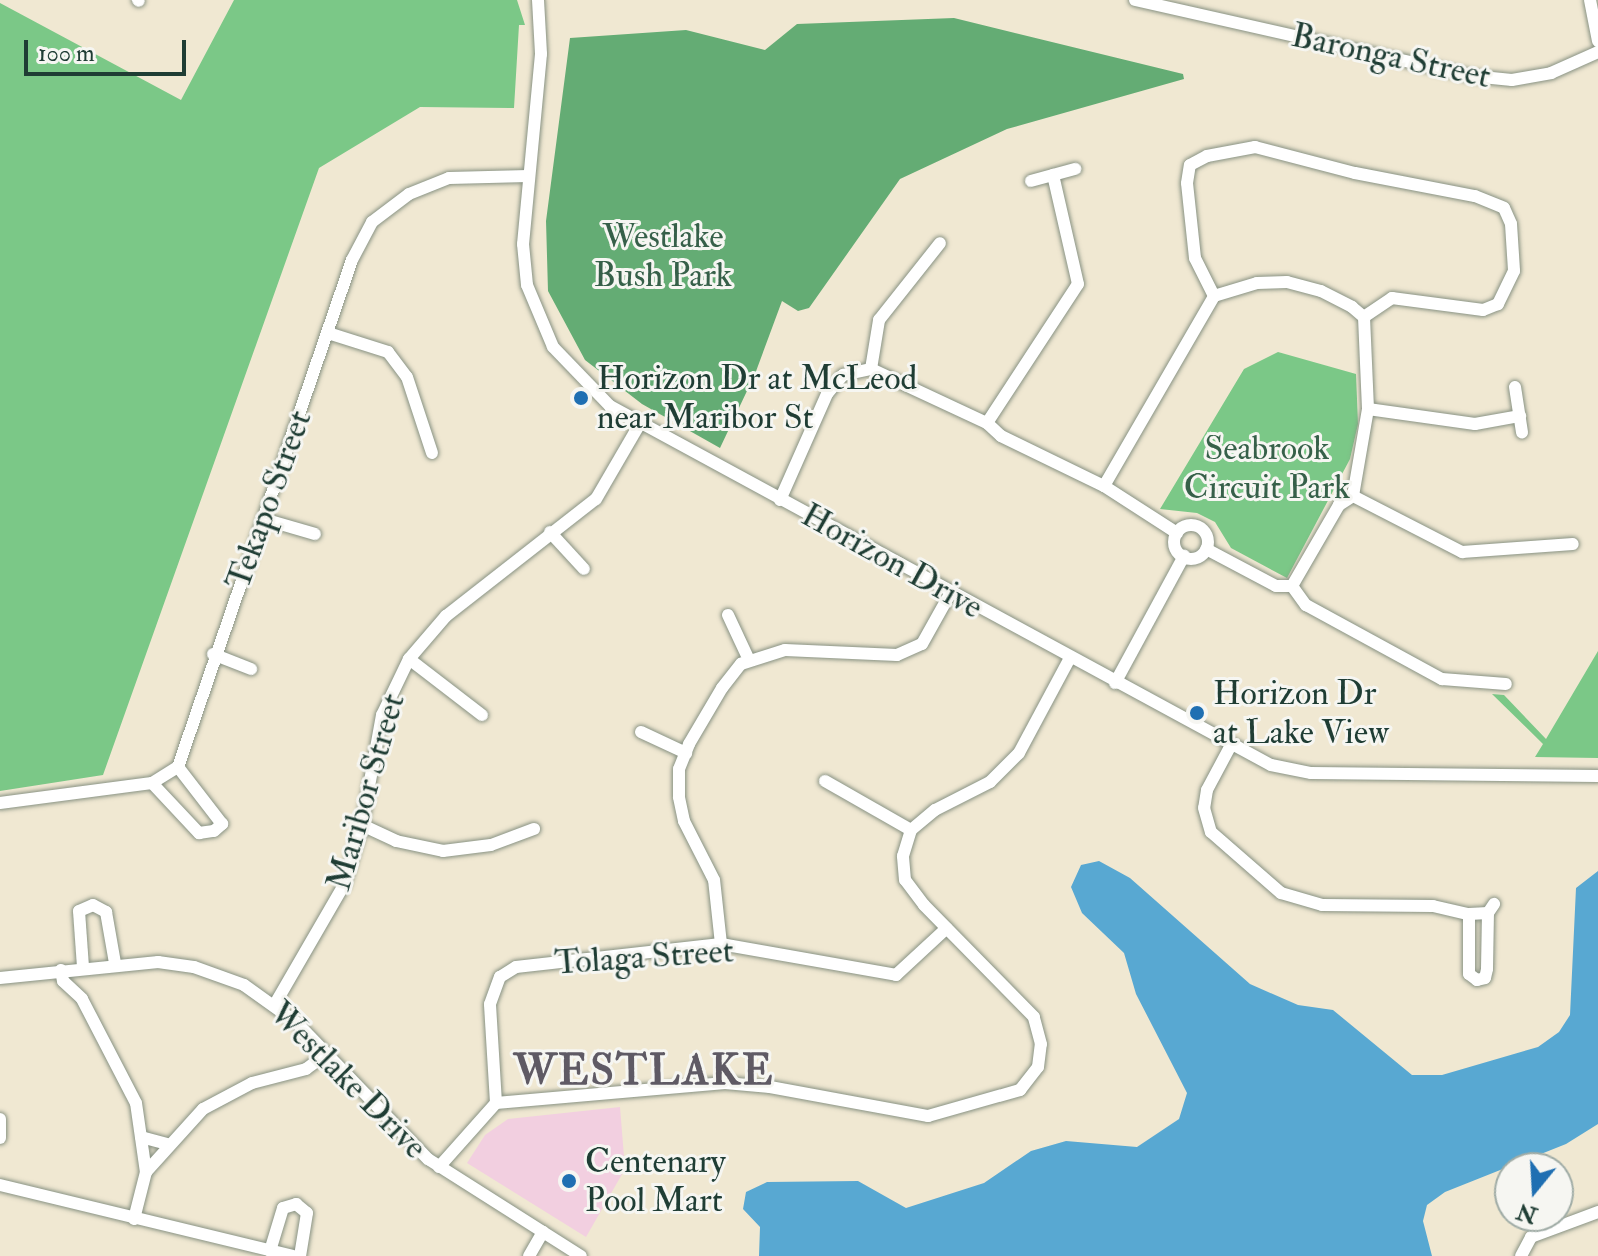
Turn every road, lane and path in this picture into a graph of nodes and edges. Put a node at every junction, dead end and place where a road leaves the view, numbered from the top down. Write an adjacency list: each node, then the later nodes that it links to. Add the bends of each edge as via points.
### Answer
1 (538, 0): 8 (street, Horizon Drive, via 541,54)
2 (1138, 0): 5 (street, Baronga Street, via 1485,77 1512,80 1551,73)
3 (1590, 0): 4 (street)
4 (1598, 41)
5 (1598, 52)
6 (1075, 169): 7 (street)
7 (1053, 175): 9 (street); 18 (street, via 1078,284)
8 (528, 176): 13 (street, Tekapo Street, via 449,178 409,194 372,222 352,260); 19 (street, Horizon Drive, via 524,264 542,325 569,369)
9 (1031, 181)
10 (940, 243): 14 (street, via 879,320)
11 (1214, 296): 12 (street, via 1257,283 1287,282 1321,291); 12 (street, via 1195,258 1187,183 1190,165 1207,156 1255,147 1475,196 1504,208 1511,224 1514,271 1498,304 1483,310 1392,298); 22 (street)
12 (1364, 317): 16 (street)
13 (328, 333): 21 (street, via 388,352 407,377); 25 (street, Tekapo Street)
14 (871, 369): 18 (street); 24 (street, via 843,375 827,394)
15 (1515, 387): 17 (street)
16 (1368, 409): 17 (street, via 1475,424); 23 (street)
17 (1520, 416): 20 (street)
18 (987, 423): 22 (street, via 1001,436)
19 (639, 425): 24 (street, Horizon Drive); 26 (street, Maribor Street, via 596,499)
20 (1522, 432)
21 (432, 453)
22 (1104, 486): 27 (street)
23 (1353, 496): 29 (street, via 1462,552); 33 (street, via 1339,505)
24 (780, 500): 34 (street, Horizon Drive)
25 (263, 519): 28 (street); 36 (street, Tekapo Street)
26 (550, 532): 32 (street); 38 (street, Maribor Street, via 446,616)
27 (1177, 533): 30 (street, via 1187,525 1199,527 1207,537); 31 (street, via 1175,546)
28 (315, 534)
29 (1573, 544)
30 (1206, 549): 31 (street, via 1194,558); 33 (street, via 1276,586)
31 (1184, 556): 41 (street)
32 (584, 569)
33 (1292, 586): 42 (street, via 1306,605 1442,679)
34 (950, 594): 37 (street, Horizon Drive); 39 (street, via 922,644 897,655 785,650)
35 (728, 615): 39 (street)
36 (213, 654): 40 (street); 47 (street, Tekapo Street)
37 (1070, 658): 41 (street, Horizon Drive); 54 (street, via 1008,765)
38 (409, 659): 43 (street); 52 (street, Maribor Street, via 382,715)
39 (749, 660): 46 (street, via 722,688)
40 (251, 669)
41 (1115, 683): 45 (street, Horizon Drive)
42 (1506, 684)
43 (482, 715)
44 (641, 732): 46 (street)
45 (1231, 745): 48 (street, Horizon Drive, via 1271,765 1311,773); 55 (street, via 1207,790 1204,808 1211,832 1281,893 1322,905 1433,906)
46 (686, 753): 57 (street, via 679,797 684,821 714,880)
47 (178, 767): 50 (street); 50 (street, via 222,824 214,831 199,833)
48 (1598, 776)
49 (825, 781): 54 (street)
50 (152, 783): 51 (street)
51 (0, 803)
52 (362, 825): 53 (street, via 396,841 443,851 491,845); 62 (street, Maribor Street, via 344,885)
53 (534, 829)
54 (911, 830): 56 (street, via 903,856 905,880)
55 (1469, 914): 55 (street, via 1491,909 1487,969 1485,978 1477,980 1469,974)
56 (947, 928): 57 (street, Tolaga Street, via 896,975); 64 (street, via 1034,1017 1041,1044 1038,1067 1020,1090 958,1112 928,1116 725,1083)
57 (721, 944): 64 (street, Tolaga Street, via 516,967 500,977 490,1004)
58 (115, 963): 59 (street, Westlake Drive); 59 (street, via 106,912 93,905 79,911); 62 (street, Westlake Drive, via 194,967 228,978)
59 (83, 967): 60 (street, Westlake Drive)
60 (61, 970): 61 (street, Westlake Drive); 66 (street, via 63,981 82,999 136,1103)
61 (0, 978)
62 (275, 1004): 63 (street, Westlake Drive)
63 (327, 1054): 68 (street, via 306,1069 227,1093 203,1109); 69 (street, Westlake Drive)
64 (496, 1103): 69 (street)
65 (0, 1119): 67 (street)
66 (141, 1137): 68 (street); 70 (street)
67 (0, 1138)
68 (170, 1145): 70 (street)
69 (439, 1167): 74 (street, Westlake Drive)
70 (146, 1172): 73 (street)
71 (0, 1185): 73 (street)
72 (1598, 1212): 80 (street, via 1531,1237)
73 (134, 1219): 75 (street)
74 (543, 1232): 78 (street); 79 (street, Westlake Drive)
75 (270, 1251): 76 (street); 77 (street, via 283,1208 296,1204 307,1213)
76 (293, 1256)
77 (300, 1256)
78 (529, 1256)
79 (581, 1256)
80 (1521, 1256)

